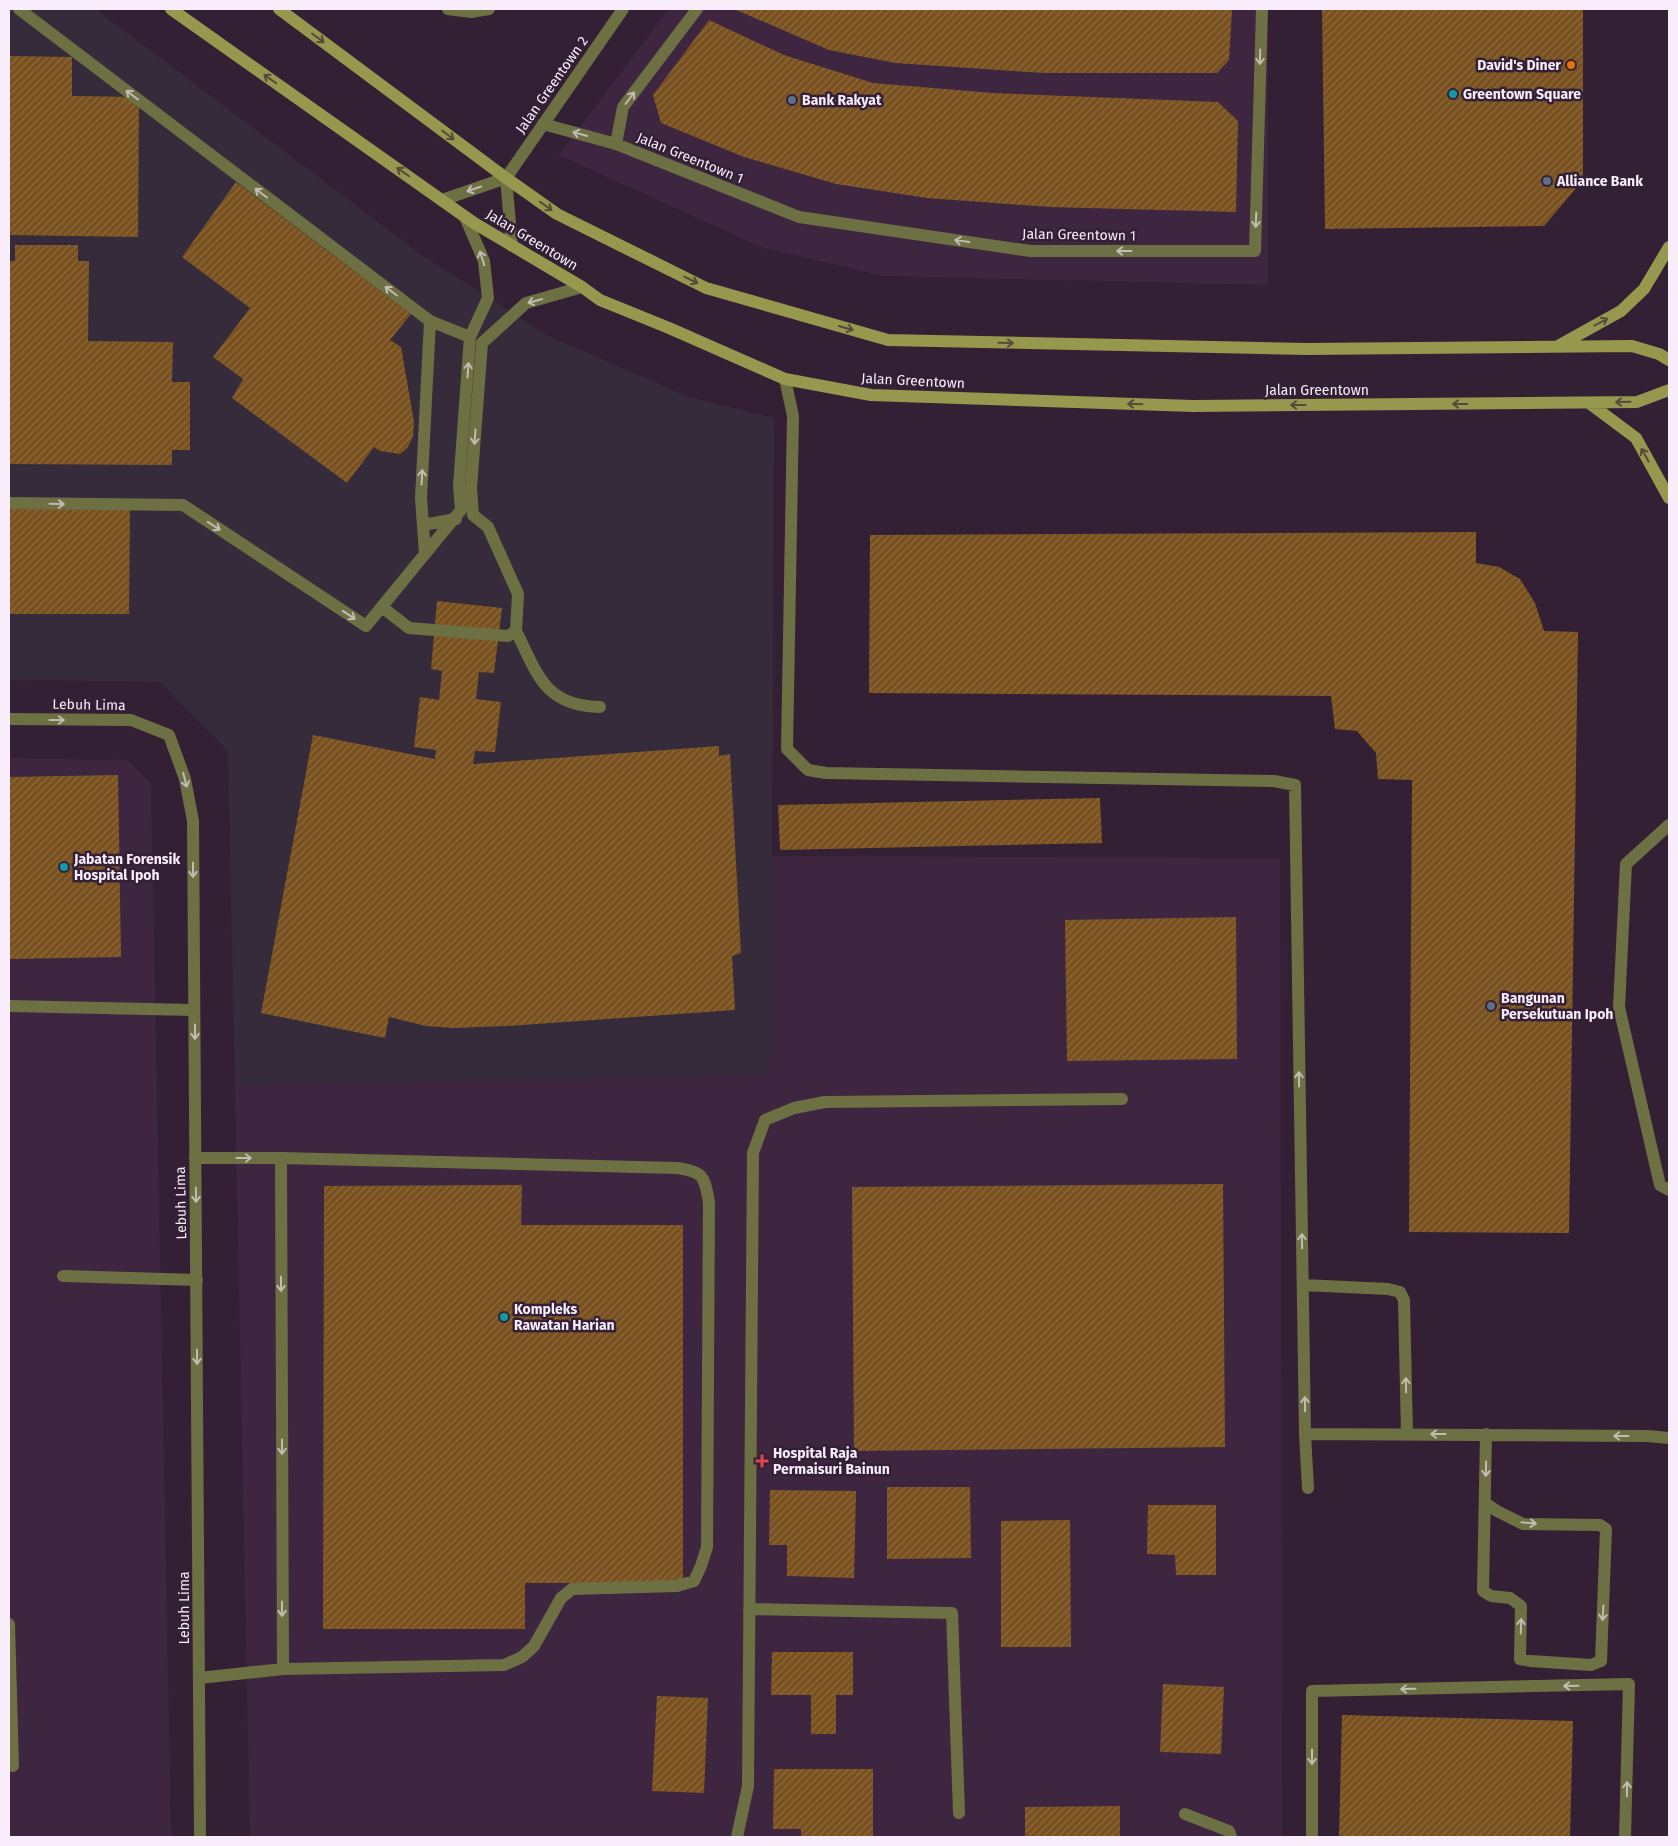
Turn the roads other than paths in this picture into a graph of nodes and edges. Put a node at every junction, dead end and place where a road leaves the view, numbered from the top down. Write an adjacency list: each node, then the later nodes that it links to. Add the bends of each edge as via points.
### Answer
1 (19, 9): 17 (street, one-way to 1)
2 (171, 9): 12 (main road, Jalan Greentown, one-way to 2)
3 (279, 9): 11 (main road, one-way to 11)
4 (448, 9): 5 (street, via 471,12)
5 (489, 9)
6 (624, 9): 9 (street, Jalan Greentown 2)
7 (697, 9): 10 (street, one-way to 7, via 623,106)
8 (1262, 9): 10 (street, Jalan Greentown 1, one-way to 10, via 1255,251 1030,251 799,217)
9 (543, 124): 10 (street, one-way to 9); 11 (street, Jalan Greentown 2)
10 (616, 144)
11 (506, 178): 12 (street, one-way to 12); 14 (street); 19 (main road, one-way to 19, via 557,214 706,288 888,340 1306,349)
12 (442, 200): 13 (main road, Jalan Greentown)
13 (465, 217): 14 (main road, Jalan Greentown); 18 (street, one-way to 13, via 488,298 484,261)
14 (512, 246): 16 (main road, Jalan Greentown)
15 (1669, 247): 19 (main road, one-way to 15, via 1621,311 1644,289)
16 (582, 287): 21 (main road, Jalan Greentown, via 600,300); 26 (street, one-way to 26, via 526,303 482,343 471,488)
17 (430, 321): 18 (street); 28 (street, one-way to 17, via 421,498)
18 (470, 337): 27 (street, one-way to 18, via 461,510 459,486)
19 (1558, 346): 20 (main road, via 1632,346)
20 (1669, 360)
21 (785, 379): 23 (main road, Jalan Greentown, one-way to 21, via 1193,406 871,396); 43 (street, one-way to 21, via 1295,785 1274,780 808,770 787,749 793,416)
22 (1669, 390): 23 (main road, Jalan Greentown, one-way to 23, via 1637,402)
23 (1589, 403): 24 (main road, one-way to 23, via 1636,438)
24 (1669, 498)
25 (9, 503): 30 (street, one-way to 30, via 183,505 366,626)
26 (473, 515): 27 (street); 31 (street, via 488,527 518,594)
27 (453, 520): 28 (street); 29 (street)
28 (423, 526): 29 (street)
29 (425, 554): 30 (street)
30 (382, 607): 31 (street, via 409,628 508,636)
31 (516, 631): 32 (street, via 542,683 556,696 569,702)
32 (600, 706)
33 (9, 719): 36 (street, Lebuh Lima, one-way to 36, via 130,720 169,735 186,778 193,821)
34 (1669, 825): 40 (street, via 1626,864 1619,1007 1660,1185)
35 (9, 1006): 36 (street)
36 (194, 1010): 38 (street, Lebuh Lima, one-way to 38)
37 (1122, 1099): 50 (street, via 824,1102 794,1108 765,1120 753,1153)
38 (195, 1158): 39 (street, one-way to 39); 42 (street, Lebuh Lima, one-way to 42)
39 (281, 1158): 52 (street, one-way to 52); 52 (street, via 677,1168 695,1170 704,1180 709,1202 707,1547 694,1581 677,1586 572,1589 561,1598 534,1646 522,1657 504,1664)
40 (1669, 1190)
41 (63, 1276): 42 (street)
42 (196, 1280): 53 (street, Lebuh Lima, one-way to 53)
43 (1303, 1285): 44 (street, one-way to 43); 45 (street, one-way to 43, via 1404,1300 1400,1292)
44 (1305, 1434): 45 (street); 48 (street)
45 (1407, 1434): 46 (street, one-way to 45)
46 (1486, 1434): 47 (street, one-way to 46); 49 (street, one-way to 49)
47 (1669, 1438)
48 (1308, 1488)
49 (1485, 1503): 49 (street, one-way to 49, via 1523,1524 1600,1525 1606,1529 1601,1661 1591,1665 1520,1659 1521,1606 1510,1598 1491,1596 1483,1591)
50 (749, 1609): 55 (street, via 952,1614); 58 (street, via 748,1786)
51 (9, 1624): 54 (street, via 14,1766)
52 (283, 1669): 53 (street)
53 (199, 1678): 57 (street, Lebuh Lima)
54 (9, 1766)
55 (960, 1813)
56 (1185, 1814): 59 (street, via 1228,1831)
57 (200, 1837)
58 (737, 1837)
59 (1231, 1837)
60 (1312, 1837): 61 (street, one-way to 60, via 1629,1684 1312,1690)
61 (1625, 1837)

